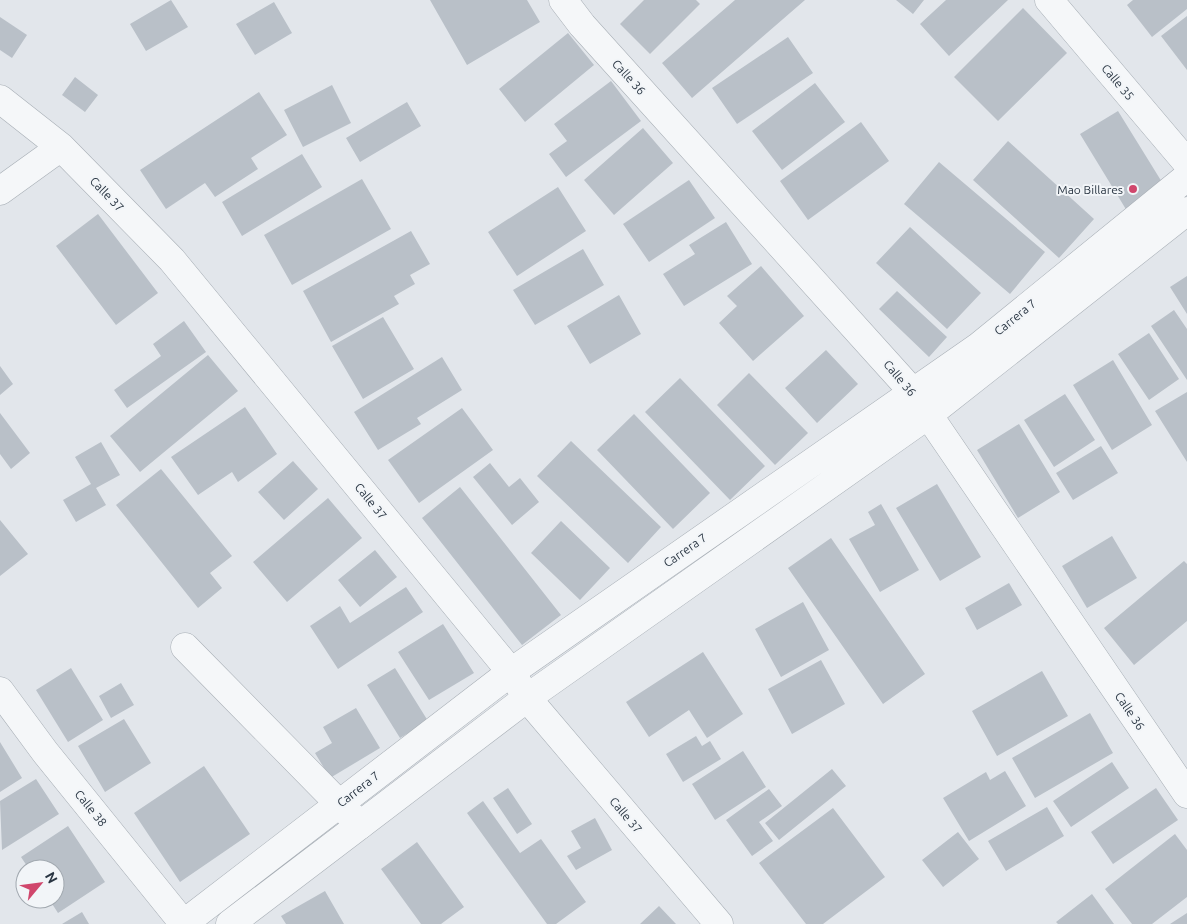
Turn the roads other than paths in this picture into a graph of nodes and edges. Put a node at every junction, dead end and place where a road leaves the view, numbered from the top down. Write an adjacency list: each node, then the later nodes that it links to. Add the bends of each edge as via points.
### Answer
1 (563, 0): 8 (street, Calle 36, via 582,25)
2 (1049, 0): 5 (street, Calle 35)
3 (0, 100): 4 (street, Calle 37)
4 (61, 147): 6 (street); 11 (street, Calle 37, via 172,260)
5 (1186, 178): 8 (street, Carrera 7, via 978,347)
6 (0, 191)
7 (1187, 211): 9 (street, Carrera 7)
8 (912, 390): 9 (street, Calle 36); 11 (street, Carrera 7)
9 (928, 415): 13 (street, Carrera 7); 14 (street, Calle 36)
10 (185, 646): 15 (street)
11 (511, 672): 13 (street, Calle 37); 15 (street, Carrera 7)
12 (0, 691): 17 (street, Calle 38)
13 (527, 698): 16 (street, Carrera 7); 19 (street, Calle 37)
14 (1187, 794)
15 (339, 804): 16 (street); 17 (street, Carrera 7)
16 (360, 825): 18 (street, Carrera 7)
17 (183, 924)
18 (230, 924)
19 (719, 924)

